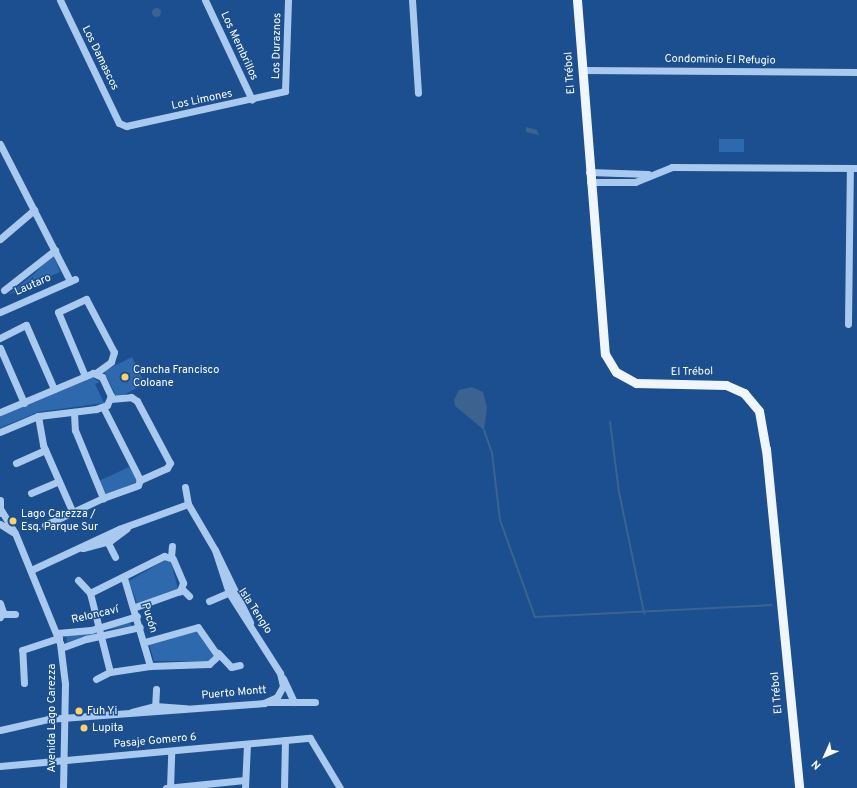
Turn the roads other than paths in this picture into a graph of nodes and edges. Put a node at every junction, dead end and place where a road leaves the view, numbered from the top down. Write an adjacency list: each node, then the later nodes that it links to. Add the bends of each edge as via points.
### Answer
1 (60, 0): 11 (street, Los Damascos)
2 (205, 0): 10 (street, Los Membrillos)
3 (288, 0): 8 (street, Los Duraznos)
4 (412, 0): 9 (street)
5 (577, 0): 6 (main road, El Trébol)
6 (582, 70): 7 (street, Condominio El Refugio); 14 (main road, El Trébol)
7 (857, 72)
8 (285, 91): 10 (street, Los Limones)
9 (418, 92)
10 (252, 100): 11 (street, Los Limones)
11 (122, 125)
12 (0, 144): 17 (street)
13 (854, 168): 15 (street, via 672,167); 22 (street)
14 (590, 172): 15 (street); 16 (main road, El Trébol)
15 (648, 174): 16 (street, via 631,183)
16 (590, 182): 102 (main road, El Trébol, via 603,345 610,365 625,378 641,384 720,384 733,387 752,401 762,418)
17 (34, 210): 18 (street); 19 (street)
18 (1, 237)
19 (54, 250): 20 (street); 21 (street, Lautaro, via 72,280)
20 (4, 290)
21 (0, 312)
22 (848, 324)
23 (0, 338): 27 (street, via 26,325)
24 (0, 348): 29 (street)
25 (96, 373): 26 (street); 26 (street, via 111,362 114,352 86,299 58,312); 28 (street, via 102,377)
26 (85, 376): 27 (street)
27 (54, 389): 29 (street)
28 (110, 399): 30 (street); 37 (street, via 129,396 137,401 169,466)
29 (24, 403): 31 (street)
30 (103, 407): 32 (street); 37 (street)
31 (0, 412)
32 (74, 413): 33 (street); 41 (street, via 75,430)
33 (38, 416): 34 (street); 35 (street)
34 (0, 432)
35 (45, 450): 36 (street); 38 (street)
36 (16, 463)
37 (140, 480): 41 (street, via 138,485)
38 (59, 481): 40 (street); 45 (street)
39 (185, 487): 43 (street)
40 (31, 493)
41 (103, 498): 45 (street)
42 (0, 500): 44 (street)
43 (185, 503): 49 (street); 57 (street, Isla Tenglo, via 215,550)
44 (0, 512): 48 (street, Avenida Lago Carezza)
45 (73, 513): 47 (street)
46 (0, 524): 48 (street, Avenida Lago Carezza)
47 (45, 525)
48 (17, 537): 53 (street, Avenida Lago Carezza)
49 (106, 539): 51 (street); 53 (street)
50 (172, 546): 52 (street)
51 (114, 557)
52 (171, 557): 54 (street, via 161,558); 56 (street)
53 (31, 570): 68 (street, Avenida Lago Carezza)
54 (124, 578): 58 (street); 62 (street, Pucón)
55 (78, 580): 58 (street)
56 (182, 589): 59 (street); 62 (street, via 176,594)
57 (232, 591): 60 (street); 77 (street, Isla Tenglo)
58 (90, 593): 67 (street)
59 (189, 596)
60 (209, 601)
61 (0, 603): 64 (street)
62 (135, 607): 65 (street, Pucón)
63 (15, 614): 64 (street)
64 (1, 616)
65 (137, 616): 66 (street, Pucón); 67 (street, Reloncaví)
66 (140, 627): 67 (street, Reloncaví); 69 (street, Pucón)
67 (102, 631): 68 (street, Reloncaví); 70 (street, Reloncaví); 76 (street)
68 (58, 635): 70 (street, Avenida Lago Carezza); 79 (street, Reloncaví, via 22,650)
69 (145, 642): 71 (street, via 197,624); 75 (street, Pucón)
70 (61, 648): 88 (street, Avenida Lago Carezza)
71 (218, 654): 72 (street); 73 (street)
72 (212, 663): 73 (street); 75 (street)
73 (226, 664): 74 (street)
74 (240, 665)
75 (150, 666): 76 (street)
76 (110, 672): 78 (street)
77 (282, 677): 81 (street, Puerto Montt, via 281,693); 82 (street, Isla Tenglo)
78 (96, 679)
79 (24, 683)
80 (156, 689): 84 (street)
81 (268, 702): 82 (street); 85 (street, Puerto Montt)
82 (294, 702): 83 (street)
83 (315, 702)
84 (155, 706): 85 (street, Puerto Montt); 86 (street, Puerto Montt); 87 (street)
85 (186, 708): 87 (street, Puerto Montt)
86 (129, 713): 87 (street, Puerto Montt); 88 (street, Puerto Montt)
87 (155, 713)
88 (64, 718): 89 (street, Puerto Montt); 93 (street, Avenida Lago Carezza)
89 (0, 730)
90 (285, 740): 91 (street, Pasaje Gomero 6); 100 (street); 101 (street, Pasaje Gomero 6, via 312,739)
91 (247, 744): 92 (street, Pasaje Gomero 6); 95 (street)
92 (171, 751): 93 (street, Pasaje Gomero 6); 99 (street)
93 (64, 760): 94 (street, Pasaje Gomero 6); 97 (street, Avenida Lago Carezza)
94 (0, 766)
95 (245, 784): 96 (street)
96 (208, 786): 99 (street)
97 (63, 788)
98 (166, 788): 99 (street)
99 (170, 788)
100 (284, 788)
101 (340, 788)
102 (799, 788)

